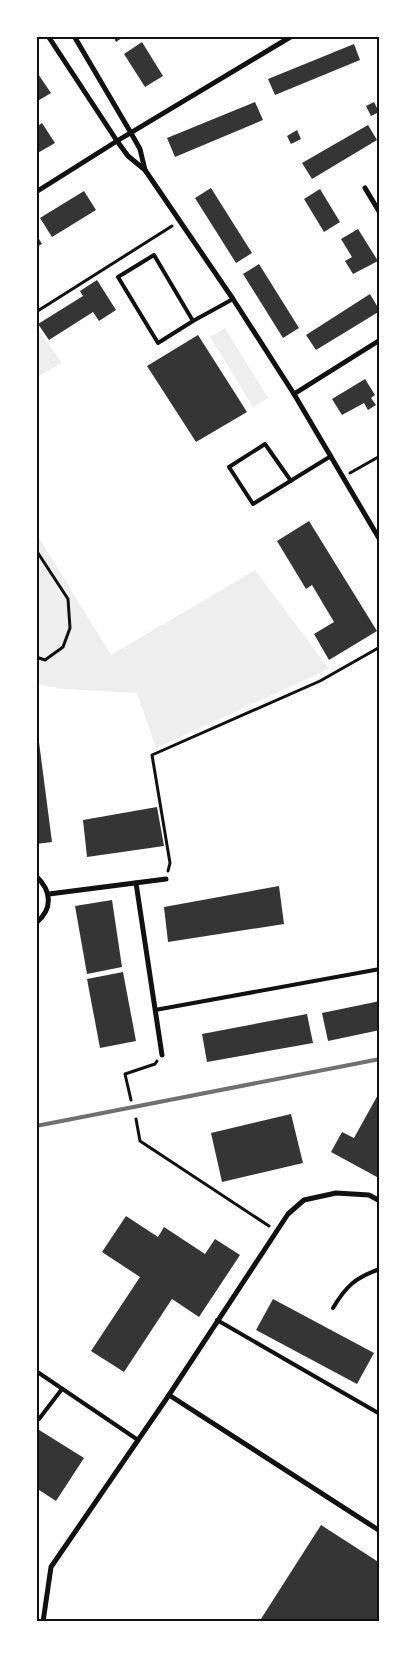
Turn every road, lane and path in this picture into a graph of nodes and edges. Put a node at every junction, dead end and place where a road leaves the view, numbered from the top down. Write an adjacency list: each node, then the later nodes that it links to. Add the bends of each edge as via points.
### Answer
1 (48, 36): 5 (street)
2 (74, 36): 4 (street)
3 (292, 36): 4 (street)
4 (131, 133): 5 (street); 6 (street, via 140,149)
5 (117, 141): 6 (street, via 128,156); 8 (street)
6 (145, 170): 10 (street)
7 (365, 188): 9 (street)
8 (36, 192)
9 (380, 213)
10 (178, 222): 11 (street); 12 (path)
11 (233, 299): 13 (lane); 15 (street)
12 (36, 312)
13 (193, 321): 13 (lane, via 158,343 118,277 154,255)
14 (380, 340): 15 (street)
15 (294, 394): 16 (street)
16 (331, 456): 18 (street); 19 (lane)
17 (380, 456): 18 (path)
18 (343, 477): 20 (street)
19 (290, 481): 19 (lane, via 253,504 229,467 265,444)
20 (380, 540)
21 (36, 550): 23 (path, via 68,599 70,628 63,647 45,660)
22 (380, 648): 25 (path, via 320,681 152,755 170,863)
23 (36, 657)
24 (36, 876): 27 (street)
25 (166, 879): 26 (street)
26 (136, 883): 27 (street); 30 (street)
27 (49, 894): 28 (street, via 49,906 43,918)
28 (36, 923)
29 (380, 969): 30 (lane)
30 (155, 1010): 31 (street)
31 (162, 1055): 32 (path, via 155,1064 125,1074)
32 (131, 1100)
33 (136, 1119): 35 (path, via 140,1141)
34 (380, 1201): 35 (street, via 369,1196 336,1193 304,1200)
35 (276, 1231): 38 (street)
36 (380, 1269): 37 (lane, via 362,1275 341,1294)
37 (333, 1308)
38 (217, 1320): 41 (street); 42 (lane)
39 (36, 1371): 40 (lane)
40 (62, 1389): 43 (lane); 44 (lane)
41 (169, 1395): 44 (street); 45 (street)
42 (380, 1414)
43 (39, 1419)
44 (138, 1440): 46 (street, via 51,1567)
45 (380, 1531)
46 (43, 1622)

